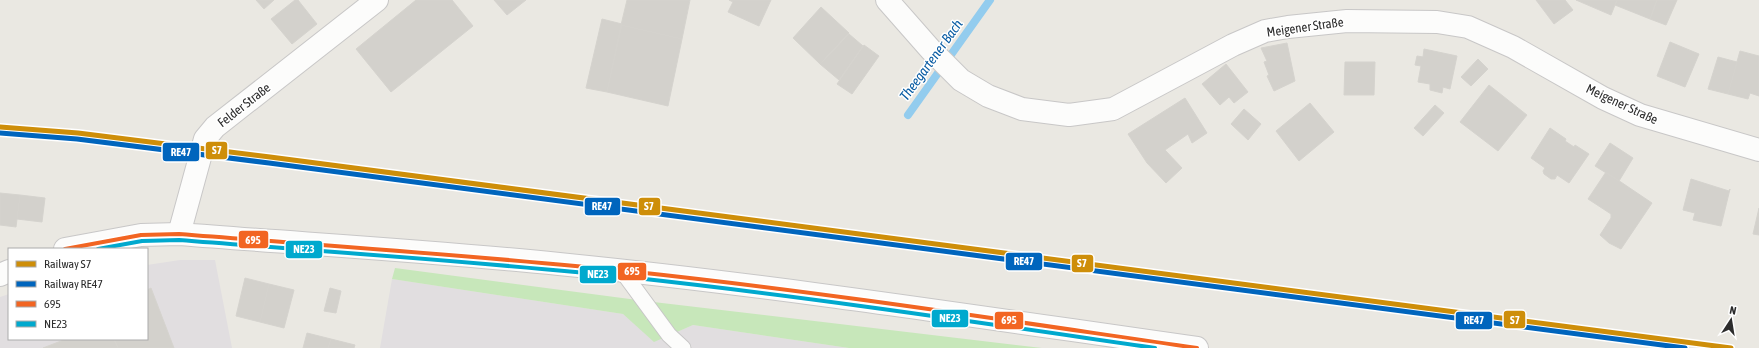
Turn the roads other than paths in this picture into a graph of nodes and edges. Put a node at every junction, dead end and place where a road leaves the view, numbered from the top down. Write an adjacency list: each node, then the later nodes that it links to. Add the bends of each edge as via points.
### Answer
1 (378, 0): 4 (street, Felder Straße, via 215,126 205,139)
2 (887, 0): 3 (street, Meigener Straße, via 961,80 988,96 1022,110 1069,116 1113,109 1234,45 1265,31 1288,26 1347,21 1437,22 1468,27 1513,47 1603,98 1640,115)
3 (1759, 150)
4 (178, 234): 5 (street, via 141,235); 6 (street)
5 (70, 248)
6 (622, 270): 7 (lane, via 669,335); 8 (street)
7 (683, 348)
8 (1197, 348)

